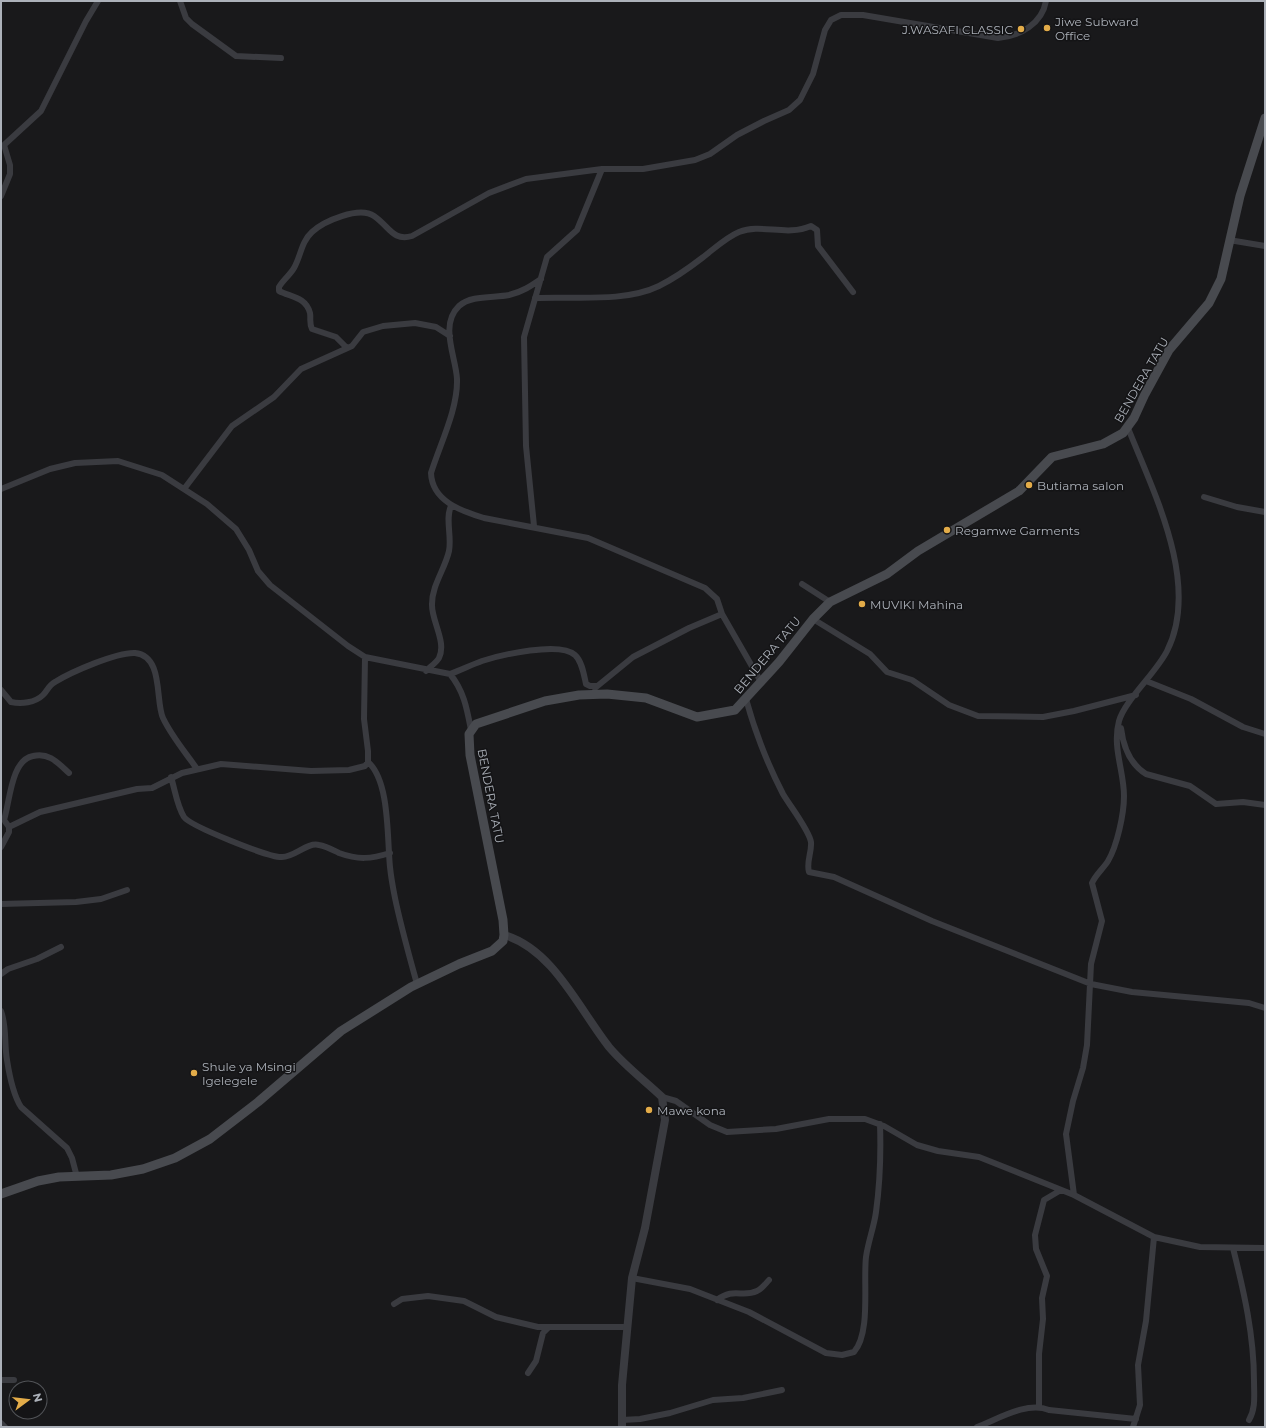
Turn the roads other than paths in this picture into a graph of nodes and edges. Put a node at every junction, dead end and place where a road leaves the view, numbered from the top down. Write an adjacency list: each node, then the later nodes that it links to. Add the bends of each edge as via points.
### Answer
1 (98, 1): 7 (street, via 41,111 4,145 10,174)
2 (180, 1): 4 (street, via 186,18 192,24 236,56)
3 (1046, 1): 6 (street, via 1044,11 1036,22 1013,36 998,38 863,15 841,15 831,20 825,30 822,48 807,89 789,110 737,135 710,154 695,160 643,169)
4 (281, 58)
5 (1265, 118): 8 (main road, BENDERA TATU)
6 (602, 170): 10 (street, via 577,230 547,257); 14 (street, via 526,179 489,193 404,239 374,216 364,213 344,215 312,232 302,245 294,267 279,287 279,291 300,299 306,305 312,329 336,337)
7 (1, 196)
8 (1229, 240): 9 (street); 15 (main road, BENDERA TATU, via 1216,291 1169,350)
9 (1265, 246)
10 (541, 279): 12 (street); 13 (street, via 520,292 470,300 460,305 452,319)
11 (853, 292): 12 (street, via 818,246 818,230 811,226 792,232 752,229 740,232 665,282 642,292)
12 (535, 298): 21 (street, via 524,337 526,446)
13 (450, 336): 14 (street, via 426,324 400,324 367,330 357,342); 19 (street, via 457,390 431,473 431,482)
14 (347, 348): 17 (street, via 301,369 274,398 232,426)
15 (1128, 428): 23 (main road, BENDERA TATU, via 1103,444 1052,457 1022,489 918,551 887,574); 29 (street, via 1164,518 1176,563 1178,590 1175,632 1167,652)
16 (1, 489): 17 (street, via 50,469 75,463 118,461 162,475)
17 (184, 489): 26 (street, via 207,504 236,530 250,550 258,571 270,585)
18 (1204, 497): 20 (street)
19 (451, 506): 21 (street, via 484,518); 27 (street, via 449,551 439,575 432,604 441,647 439,658)
20 (1265, 512)
21 (534, 526): 24 (street, via 588,538 697,583 717,599)
22 (802, 584): 23 (street)
23 (830, 602): 25 (main road, BENDERA TATU)
24 (722, 614): 30 (street); 32 (street, via 633,657)
25 (813, 619): 30 (main road, BENDERA TATU); 33 (street, via 870,654 887,672 912,680 949,705 978,716 1043,717)
26 (365, 657): 27 (street); 38 (street, via 364,719)
27 (426, 671): 28 (street)
28 (450, 674): 32 (street, via 482,661 534,649 570,651 577,656 586,684); 36 (street, via 459,685 466,702)
29 (1146, 681): 33 (street); 37 (street, via 1191,699 1243,727)
30 (761, 682): 34 (main road, BENDERA TATU)
31 (1, 690): 39 (street, via 11,702 20,704 33,701 42,696 56,681 86,667 126,654 142,655 156,673 162,717)
32 (595, 690): 34 (main road, BENDERA TATU, via 646,698 697,717 735,710); 36 (main road, BENDERA TATU, via 545,701 476,724)
33 (1136, 695): 35 (street)
34 (746, 699): 53 (street, via 754,730 767,760 811,842 807,865 809,872 834,877 932,921)
35 (1119, 720): 42 (street, via 1122,740 1129,755 1146,774 1190,786 1216,804 1243,802); 53 (street, via 1117,741 1124,797 1113,851 1092,883 1102,921 1091,964)
36 (471, 730): 49 (main road, BENDERA TATU, via 470,756 498,890)
37 (1265, 734)
38 (368, 762): 39 (street, via 365,766 349,770 311,771 222,764); 46 (street, via 374,767 381,784)
39 (197, 769): 41 (street)
40 (70, 773): 43 (street, via 55,760 44,755 26,757 16,770)
41 (171, 777): 44 (street, via 152,788 137,789 40,812); 46 (street, via 179,807 188,822 243,846 283,857 311,845 319,845 362,859)
42 (1265, 805)
43 (3, 819): 44 (street)
44 (10, 827): 45 (street)
45 (1, 847)
46 (390, 853): 52 (street, via 395,898)
47 (127, 890): 48 (street, via 100,899 76,902)
48 (1, 904)
49 (504, 935): 52 (main road, via 503,941 492,951); 56 (street, via 525,943 551,967 609,1047 625,1065)
50 (61, 947): 51 (street)
51 (1, 974)
52 (417, 984): 58 (main road, via 341,1032 210,1139 175,1158 143,1169 112,1175)
53 (1091, 984): 54 (street, via 1132,992 1248,1003); 61 (street, via 1086,1056 1066,1134)
54 (1265, 1008)
55 (1, 1011): 58 (street, via 6,1025 7,1060 17,1101 67,1148)
56 (662, 1097): 57 (street, via 676,1101 710,1125 727,1132 776,1129 829,1119 865,1119); 65 (street, via 665,1120 645,1228)
57 (880, 1124): 59 (street, via 917,1145 979,1157); 67 (street, via 876,1212 866,1259 865,1316 858,1348 854,1352 842,1355 826,1353 749,1312)
58 (77, 1176): 60 (main road, via 38,1181)
59 (1061, 1190): 61 (street); 73 (street, via 1044,1200 1035,1236 1036,1249 1047,1276 1042,1298)
60 (1, 1194)
61 (1074, 1195): 62 (street)
62 (1154, 1237): 63 (street, via 1200,1247); 74 (street, via 1146,1321 1138,1365 1140,1405)
63 (1233, 1248): 64 (street); 75 (street, via 1253,1345 1254,1407)
64 (1265, 1248)
65 (632, 1278): 67 (street, via 690,1289); 69 (street)
66 (769, 1280): 67 (street, via 751,1293 732,1292)
67 (717, 1300)
68 (394, 1304): 70 (street, via 402,1299 415,1297 459,1300 496,1318)
69 (627, 1326): 70 (street); 77 (street)
70 (548, 1328): 71 (street, via 543,1333 536,1361)
71 (528, 1373)
72 (782, 1390): 77 (street, via 743,1398 713,1400 670,1413)
73 (1039, 1406): 74 (street, via 1049,1410); 79 (street, via 1014,1412)
74 (1136, 1419): 80 (street)
75 (1248, 1420)
76 (1, 1423): 78 (street)
77 (622, 1423)
78 (5, 1427)
79 (977, 1427)
80 (1134, 1427)

